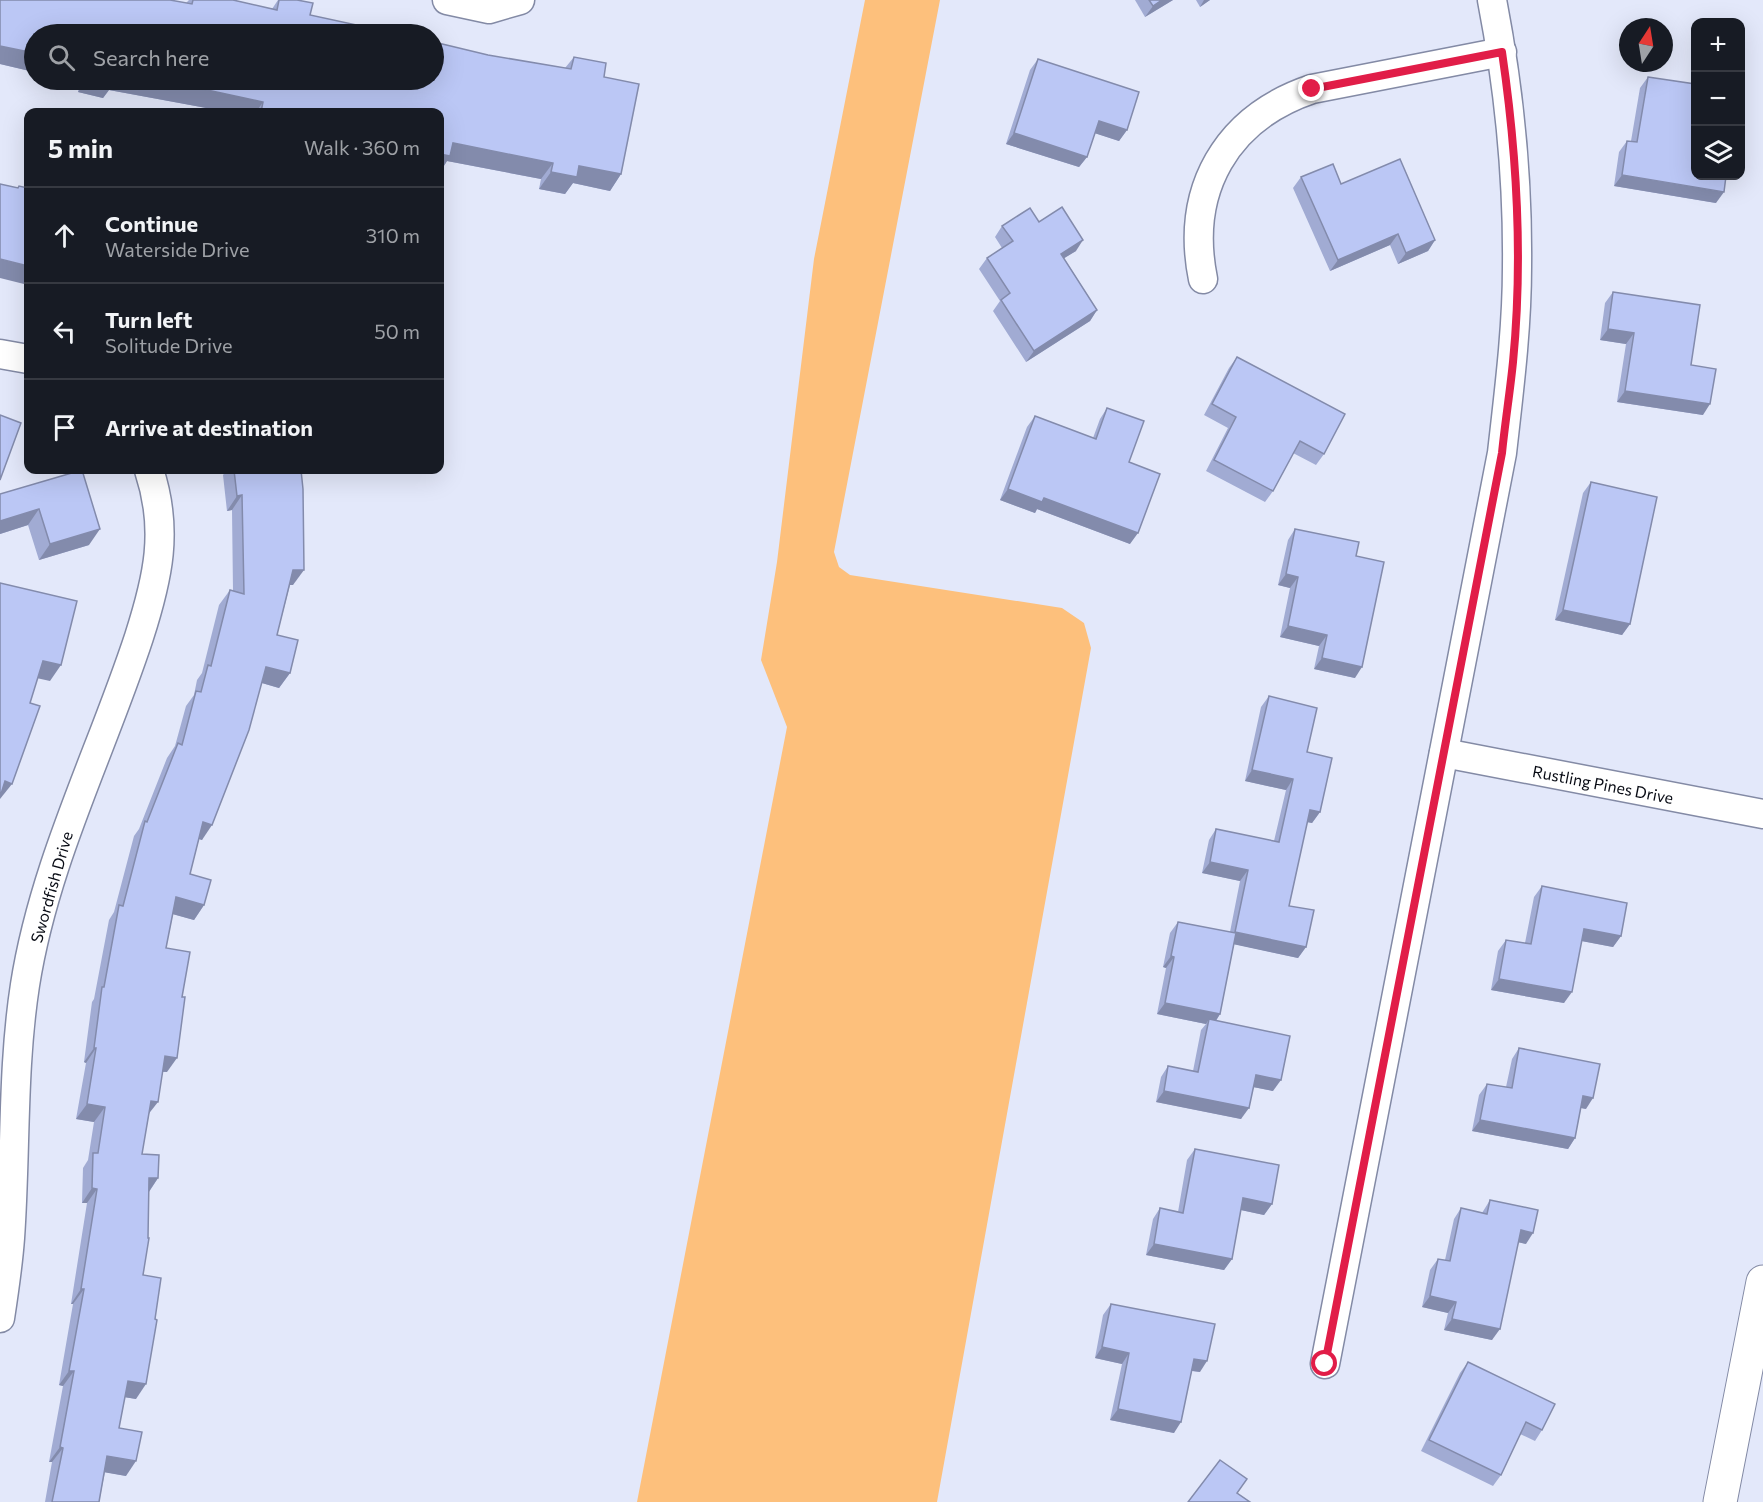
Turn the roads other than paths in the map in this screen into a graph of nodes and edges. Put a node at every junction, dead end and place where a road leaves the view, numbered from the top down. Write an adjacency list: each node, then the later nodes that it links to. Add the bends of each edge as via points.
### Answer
1 (447, 0): 2 (street, via 489,9)
2 (520, 0)
3 (1492, 0): 4 (street)
4 (1502, 52): 5 (street, via 1312,89 1258,115 1218,160 1203,197 1197,237); 9 (street, via 1515,175 1513,361 1502,453)
5 (1203, 279)
6 (0, 354): 7 (street)
7 (24, 358)
8 (150, 474): 12 (street, Swordfish Drive, via 160,512 160,555 122,689 65,835 42,908 26,984 15,1071 10,1238)
9 (1444, 753): 10 (street, Rustling Pines Drive); 13 (street)
10 (1763, 814)
11 (1763, 1282): 14 (street)
12 (0, 1318)
13 (1325, 1364)
14 (1720, 1502)

